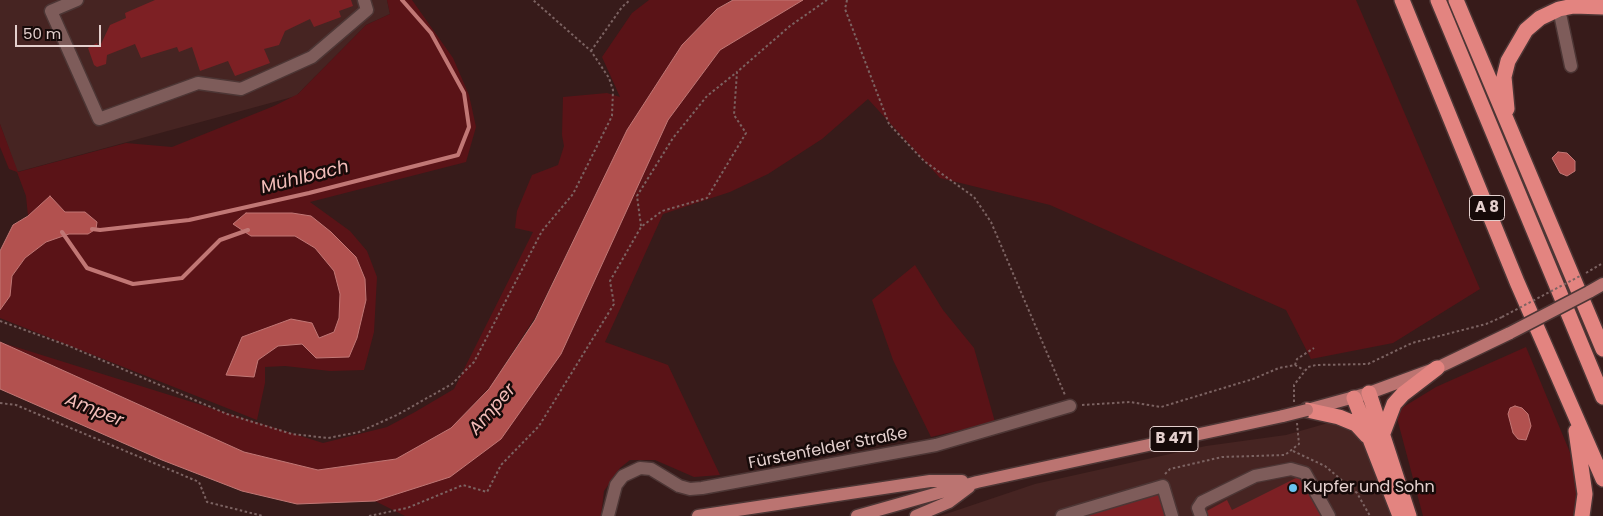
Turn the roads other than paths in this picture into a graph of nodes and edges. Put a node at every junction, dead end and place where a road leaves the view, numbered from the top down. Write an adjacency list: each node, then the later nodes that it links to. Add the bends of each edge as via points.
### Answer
1 (77, 0): 2 (street, via 51,10 99,119 198,83 241,89 312,57 367,10)
2 (364, 0)
3 (1402, 0): 18 (highway, A 8)
4 (1438, 0): 15 (highway, A 8)
5 (1456, 0): 9 (highway)
6 (1603, 8): 7 (highway, via 1574,6)
7 (1558, 9): 8 (street); 9 (highway, via 1526,30 1508,60 1504,92)
8 (1571, 66)
9 (1513, 138): 11 (highway)
10 (1603, 284): 12 (main road, B 471, bridge)
11 (1603, 349)
12 (1437, 368): 13 (main road, B 471); 19 (highway, via 1394,404)
13 (1369, 393): 14 (main road, B 471); 19 (highway)
14 (1354, 398): 17 (main road, B 471); 20 (highway)
15 (1603, 398)
16 (1069, 406): 23 (street, Fürstenfelder Straße, via 936,445 702,488 679,486 651,469 640,468 622,476)
17 (1307, 410): 20 (highway, via 1356,424); 22 (main road, B 471, bridge)
18 (1573, 414): 21 (highway, A 8); 35 (highway, via 1585,494)
19 (1383, 433): 34 (highway)
20 (1372, 444): 33 (highway)
21 (1603, 479)
22 (977, 482): 26 (main road, via 930,481); 27 (main road, B 471); 28 (main road, via 949,502)
23 (611, 501): 24 (street, Fürstenfelder Straße); 25 (street)
24 (608, 516)
25 (617, 516)
26 (698, 516)
27 (857, 516)
28 (916, 516)
29 (1062, 516): 30 (street, via 1164,486)
30 (1172, 516)
31 (1201, 516): 32 (street, via 1198,508 1202,502 1255,476 1291,469 1305,472)
32 (1329, 516)
33 (1400, 516)
34 (1409, 516)
35 (1582, 516)

